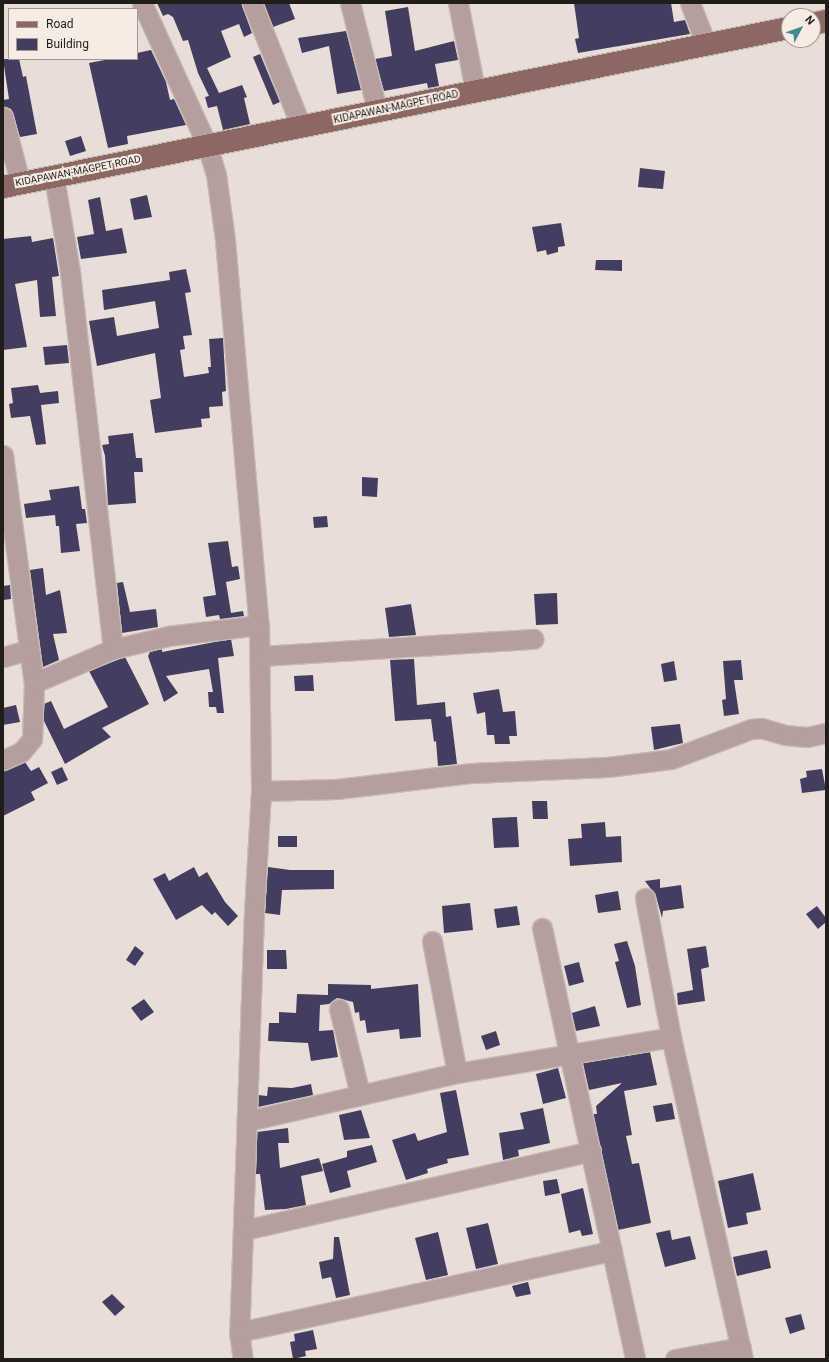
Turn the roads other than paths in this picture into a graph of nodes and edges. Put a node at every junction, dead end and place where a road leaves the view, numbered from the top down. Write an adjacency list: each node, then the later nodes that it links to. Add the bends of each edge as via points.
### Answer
1 (142, 3): 12 (street)
2 (252, 3): 11 (street)
3 (350, 3): 9 (street)
4 (458, 3): 8 (street)
5 (690, 3): 7 (street)
6 (781, 30): 7 (main road, KIDAPAWAN-MAGPET ROAD)
7 (706, 44): 8 (main road, KIDAPAWAN-MAGPET ROAD)
8 (475, 90): 9 (main road, KIDAPAWAN-MAGPET ROAD)
9 (377, 110): 11 (main road, KIDAPAWAN-MAGPET ROAD)
10 (3, 117): 14 (street)
11 (302, 126): 12 (main road, KIDAPAWAN-MAGPET ROAD)
12 (207, 145): 13 (main road, KIDAPAWAN-MAGPET ROAD); 16 (street, via 216,174 226,240)
13 (54, 177): 14 (main road, KIDAPAWAN-MAGPET ROAD); 18 (street, via 70,272)
14 (12, 185)
15 (3, 454): 19 (street)
16 (260, 625): 18 (street, via 168,636); 20 (street)
17 (533, 639): 20 (street)
18 (113, 649): 22 (street)
19 (28, 650): 21 (street); 22 (street)
20 (261, 656): 25 (street)
21 (3, 657)
22 (34, 684): 24 (street, via 32,739 28,746)
23 (826, 733): 25 (street, via 807,737 785,735 761,728 751,729 671,759 643,763 472,773 338,789)
24 (3, 760)
25 (261, 791): 34 (street)
26 (645, 898): 30 (street)
27 (542, 928): 31 (street)
28 (432, 941): 32 (street)
29 (339, 1009): 33 (street)
30 (671, 1037): 31 (street); 39 (street)
31 (567, 1054): 32 (street); 35 (street)
32 (457, 1073): 33 (street)
33 (360, 1094): 34 (street)
34 (247, 1121): 36 (street)
35 (591, 1151): 36 (street); 37 (street)
36 (244, 1230): 38 (street)
37 (612, 1251): 38 (street); 41 (street)
38 (239, 1332): 40 (street)
39 (742, 1353): 42 (street)
40 (243, 1359)
41 (636, 1359)
42 (675, 1359)

